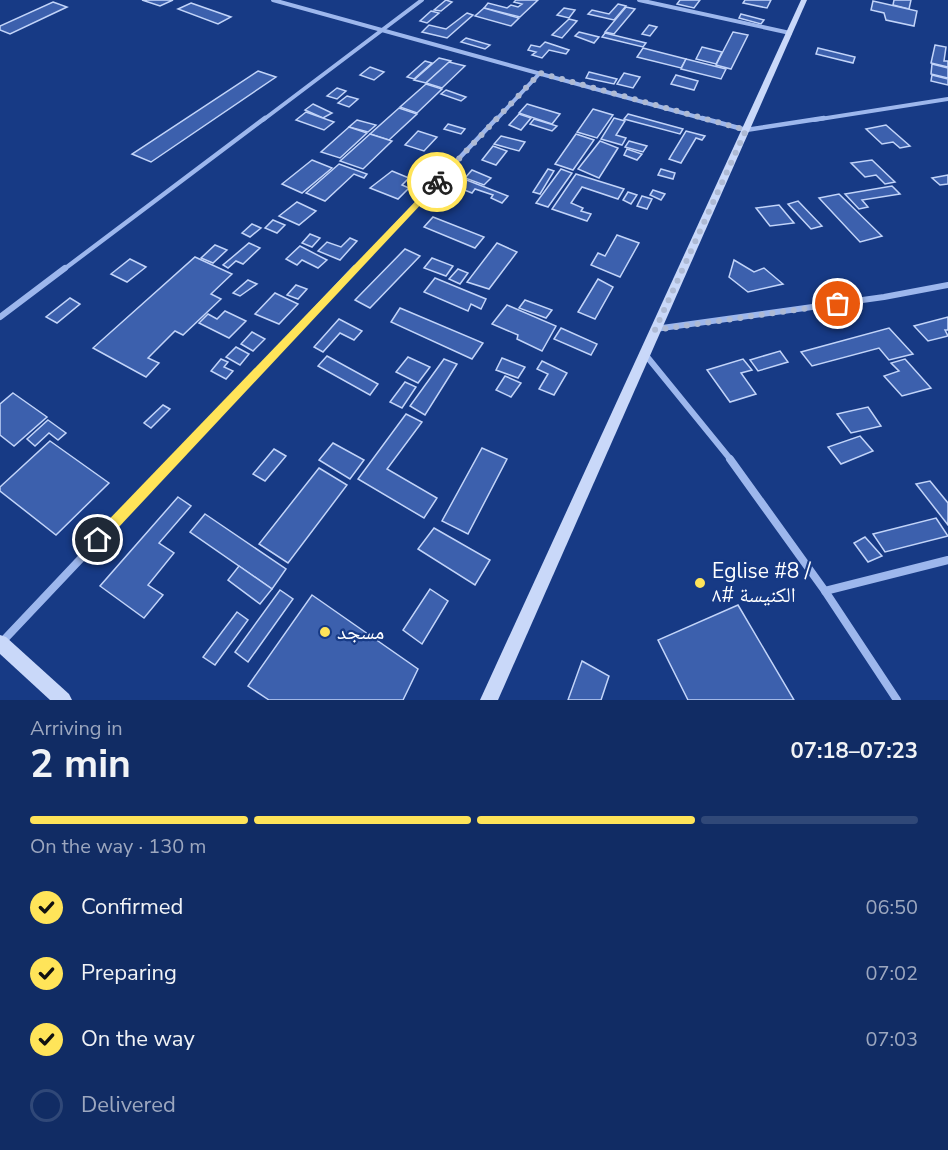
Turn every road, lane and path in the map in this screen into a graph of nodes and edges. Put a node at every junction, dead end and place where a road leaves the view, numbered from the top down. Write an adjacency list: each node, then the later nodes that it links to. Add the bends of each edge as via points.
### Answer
1 (273, 0): 5 (street)
2 (422, 0): 5 (street)
3 (639, 0): 6 (street)
4 (804, 0): 6 (street)
5 (379, 30): 7 (street); 11 (street)
6 (790, 33): 9 (street)
7 (540, 73): 9 (street); 16 (street)
8 (948, 99): 9 (street)
9 (746, 130): 12 (street)
10 (948, 285): 12 (street)
11 (0, 317)
12 (655, 330): 13 (street)
13 (644, 353): 15 (street, via 722,447); 18 (street)
14 (948, 560): 15 (street)
15 (825, 591): 19 (street)
16 (0, 643): 17 (street)
17 (63, 700)
18 (489, 700)
19 (897, 700)

